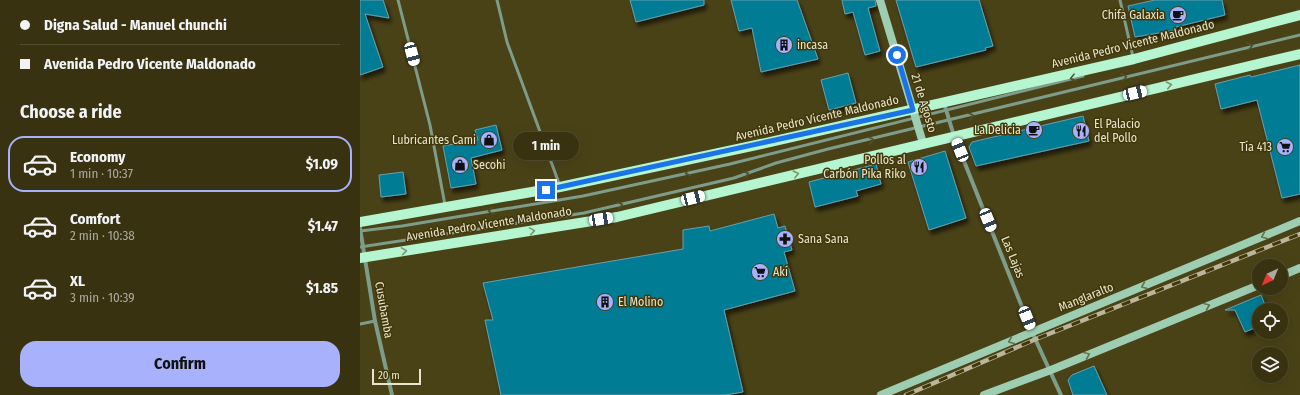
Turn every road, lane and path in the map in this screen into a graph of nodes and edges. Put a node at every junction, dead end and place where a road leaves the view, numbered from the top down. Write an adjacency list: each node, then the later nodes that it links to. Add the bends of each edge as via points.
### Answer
1 (398, 0): 17 (lane, via 430,125)
2 (497, 0): 16 (lane, via 507,42)
3 (880, 0): 11 (main road, 21 de Agosto)
4 (1120, 0): 9 (lane)
5 (1300, 15): 9 (main road, Avenida Pedro Vicente Maldonado)
6 (1300, 20): 10 (lane, one-way to 10)
7 (1300, 35): 12 (lane, one-way to 7, via 1155,68)
8 (1300, 54): 14 (main road, Avenida Pedro Vicente Maldonado, one-way to 8)
9 (1134, 59): 10 (main road, Avenida Pedro Vicente Maldonado)
10 (946, 106): 11 (main road, Avenida Pedro Vicente Maldonado); 12 (street, Las Lajas)
11 (915, 113): 13 (main road, 21 de Agosto); 16 (main road, Avenida Pedro Vicente Maldonado); 20 (lane, one-way to 20, via 730,164 583,196)
12 (950, 121): 13 (lane); 14 (street, Las Lajas)
13 (919, 129): 15 (main road, 21 de Agosto); 21 (lane, one-way to 13, via 584,213 734,178 783,161)
14 (954, 136): 15 (main road, Avenida Pedro Vicente Maldonado); 28 (street, Las Lajas)
15 (923, 143): 22 (main road, Avenida Pedro Vicente Maldonado, one-way to 15, via 617,217)
16 (560, 187): 17 (main road, Avenida Pedro Vicente Maldonado)
17 (445, 207): 19 (main road, Avenida Pedro Vicente Maldonado)
18 (1300, 221): 28 (main road, Manglaralto, one-way to 28)
19 (360, 222)
20 (360, 230): 21 (street, Cusubamba)
21 (362, 246): 22 (street, Cusubamba)
22 (363, 258): 26 (street, Cusubamba)
23 (1300, 268): 24 (main road)
24 (1288, 273)
25 (1252, 288): 29 (main road, one-way to 25)
26 (375, 321): 27 (lane); 30 (street, Cusubamba)
27 (360, 324)
28 (1032, 332): 29 (street, Las Lajas); 31 (main road, Manglaralto, one-way to 31)
29 (1051, 370): 32 (main road); 33 (street, Las Lajas)
30 (392, 395)
31 (881, 395)
32 (984, 395)
33 (1061, 395)

